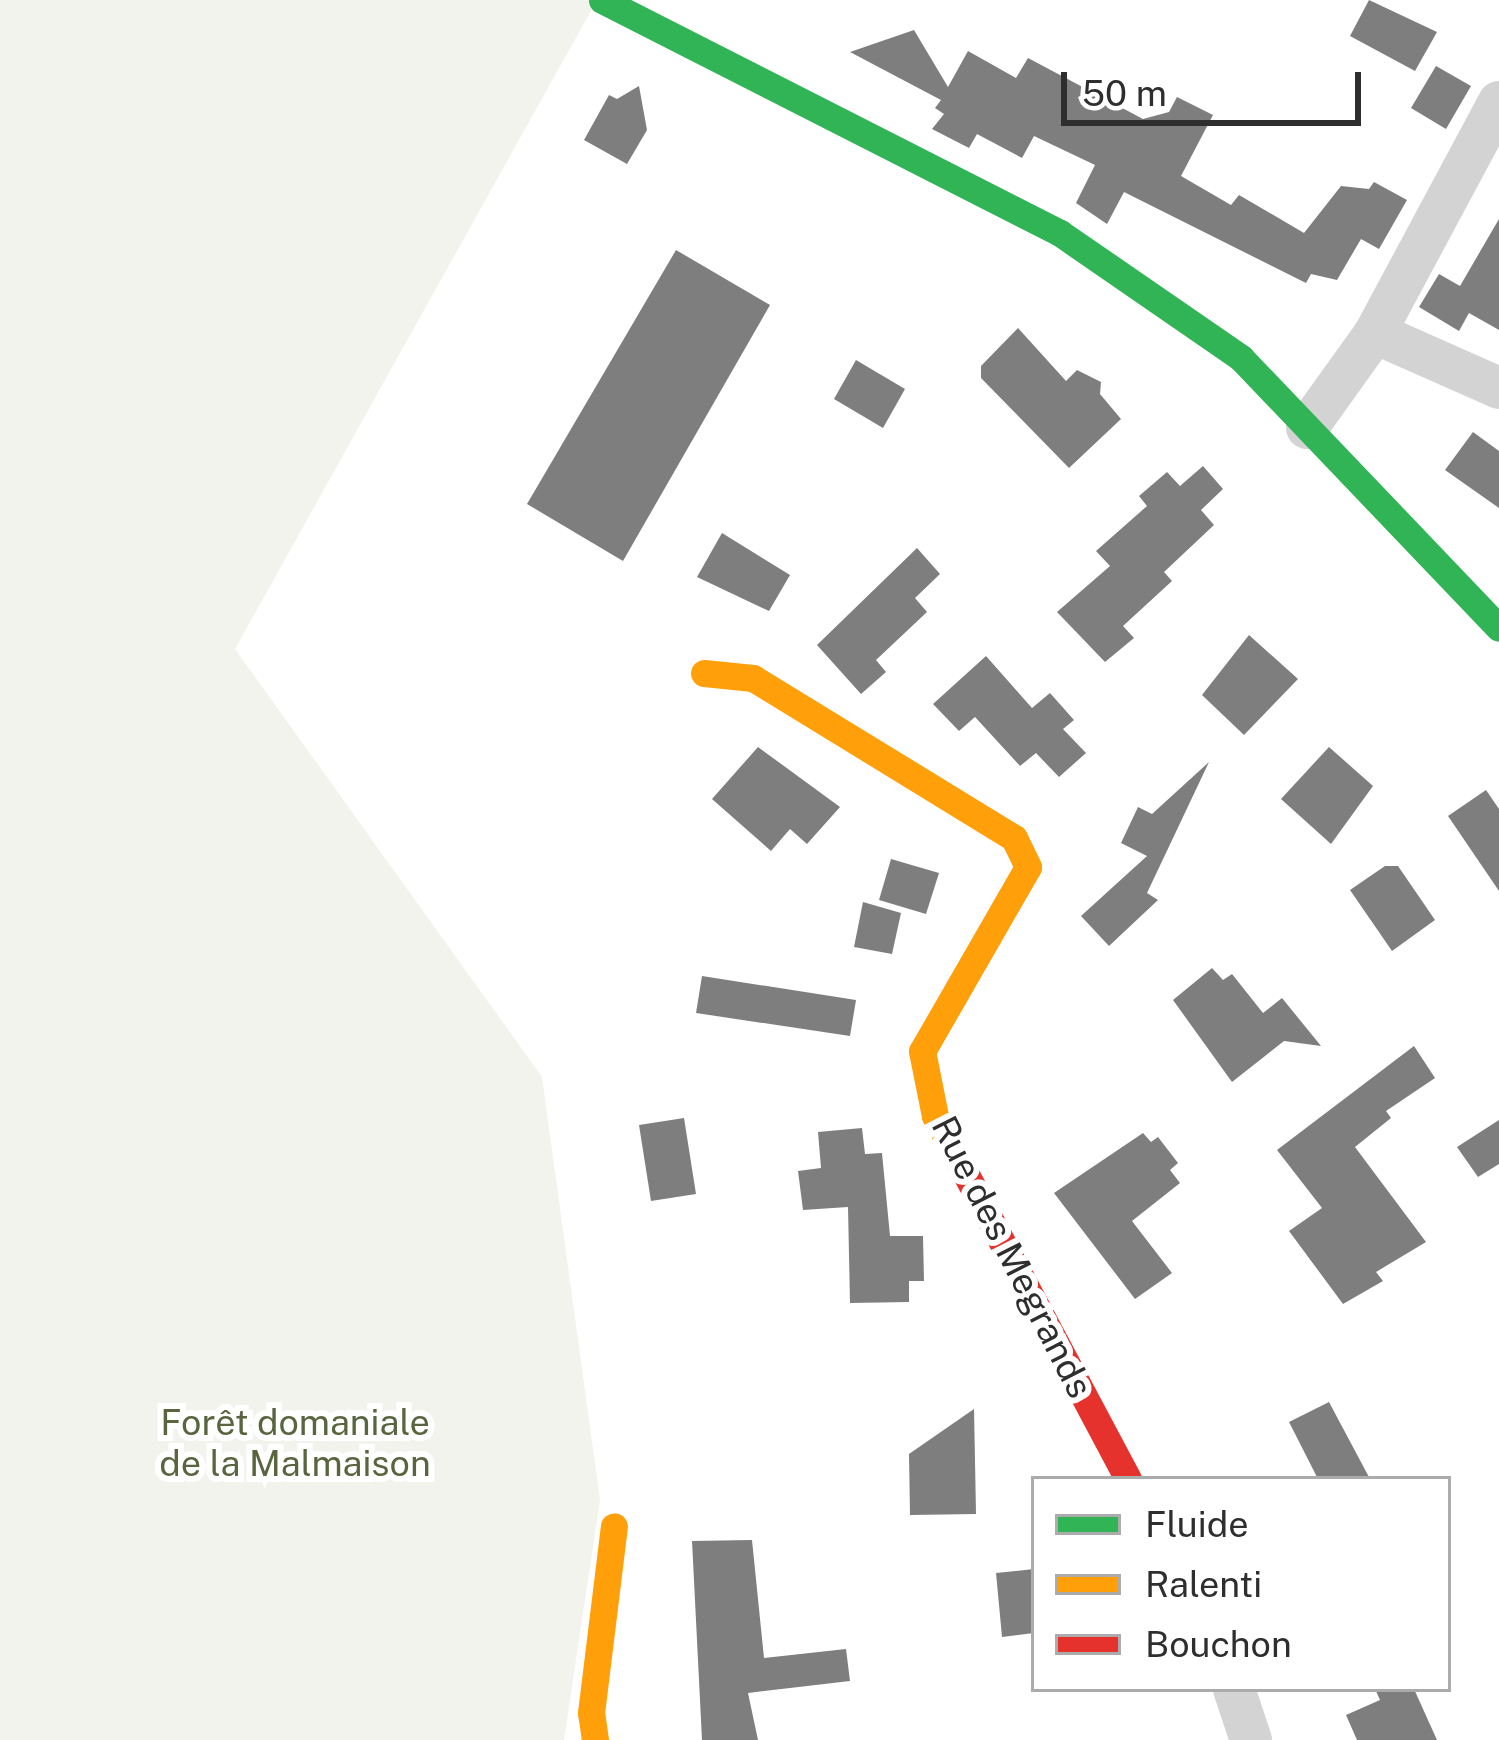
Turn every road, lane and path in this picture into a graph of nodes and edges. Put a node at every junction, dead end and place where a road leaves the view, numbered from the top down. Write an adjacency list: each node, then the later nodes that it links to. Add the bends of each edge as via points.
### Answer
1 (602, 0): 5 (street, via 1060,233 1241,358)
2 (1499, 102): 3 (street)
3 (1375, 333): 4 (street); 5 (street)
4 (1499, 388)
5 (1307, 428): 6 (street)
6 (1499, 628)
7 (704, 673): 8 (street, Rue des Megrands, via 753,678 1014,838 1028,867 922,1052 935,1116)
8 (1126, 1476)
9 (614, 1526): 11 (street, via 591,1713)
10 (1235, 1692): 12 (street)
11 (595, 1740)
12 (1251, 1740)

